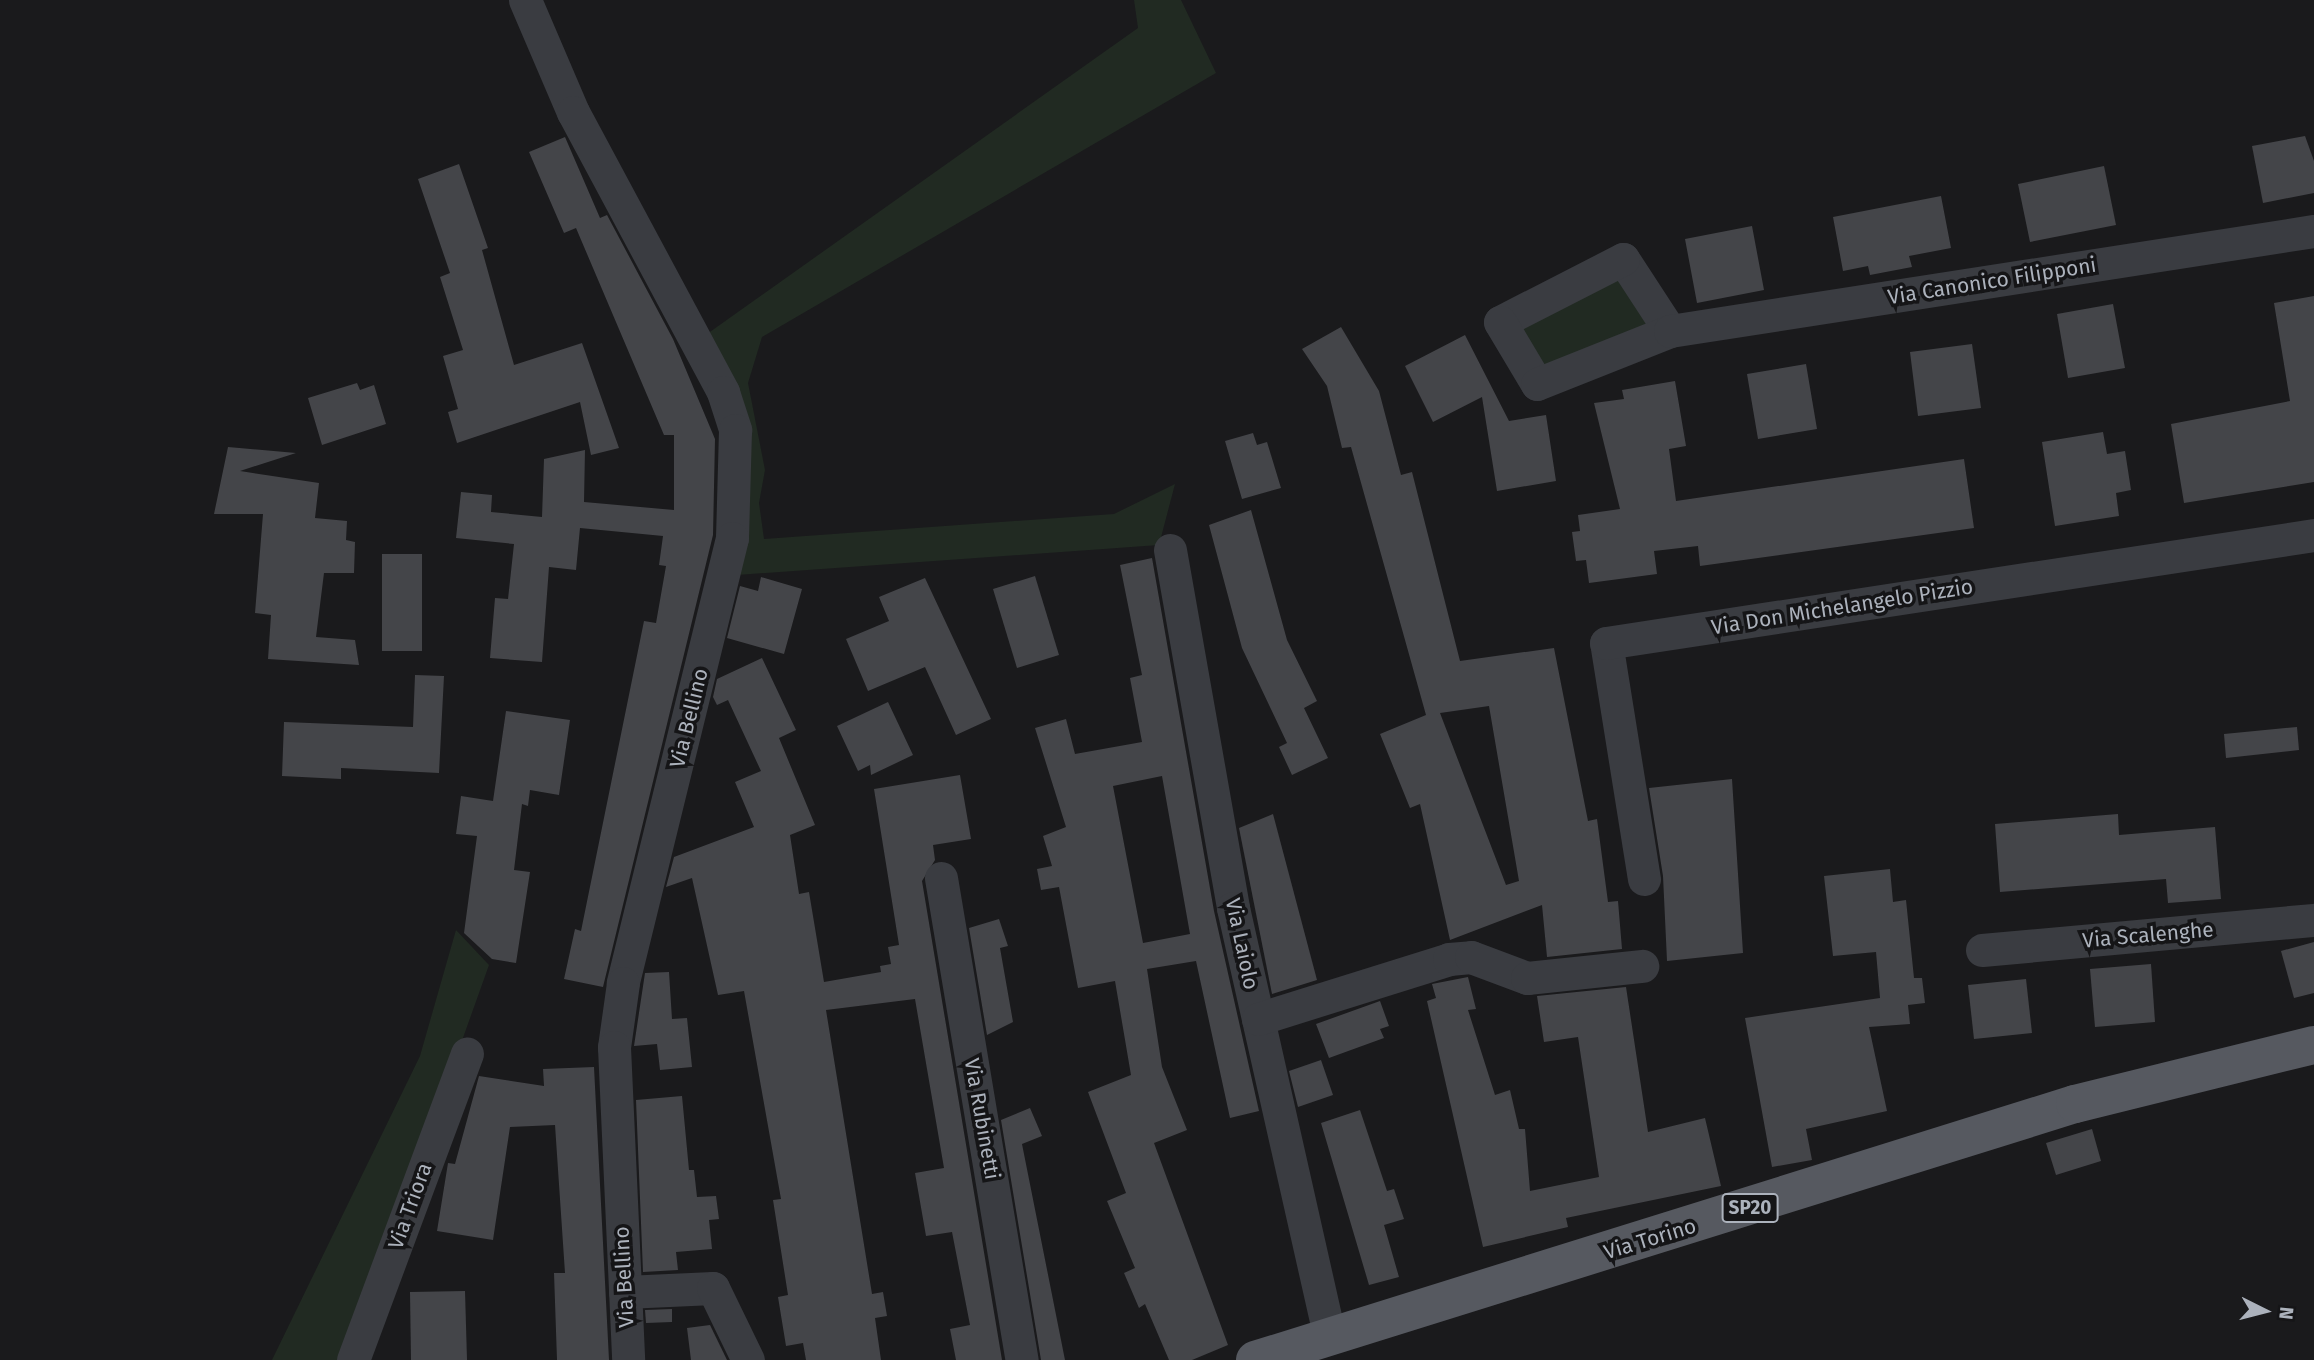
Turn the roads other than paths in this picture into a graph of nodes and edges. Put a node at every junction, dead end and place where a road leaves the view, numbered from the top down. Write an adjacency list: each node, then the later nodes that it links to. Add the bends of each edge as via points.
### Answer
1 (525, 0): 16 (street, Via Bellino, via 573,112 723,393 735,430 732,538 624,983 614,1047)
2 (2314, 231): 3 (street, Via Canonico Filipponi)
3 (1670, 331): 3 (street, Via Canonico Filipponi, via 1623,259 1500,322 1537,384)
4 (2314, 535): 7 (street, Via Don Michelangelo Pizzio, via 1606,643)
5 (1170, 551): 11 (street, Via Laiolo)
6 (941, 878): 21 (street, Via Rubinetti)
7 (1644, 879)
8 (2314, 920): 9 (street, Via Scalenghe)
9 (1982, 950)
10 (1642, 966): 11 (street, via 1527,978 1471,957 1449,959)
11 (1258, 1019): 17 (street, Via Laiolo)
12 (2314, 1029): 15 (main road, Via Torino / SP20)
13 (2314, 1045): 15 (main road, Via Torino / SP20)
14 (467, 1053): 18 (street, Via Triora)
15 (2245, 1057): 17 (main road, Via Torino / SP20)
16 (625, 1292): 19 (street, Via Bellino); 20 (street, via 713,1288)
17 (1329, 1334): 22 (main road, Via Torino / SP20)
18 (353, 1360)
19 (628, 1360)
20 (748, 1360)
21 (1023, 1360)
22 (1255, 1360)

